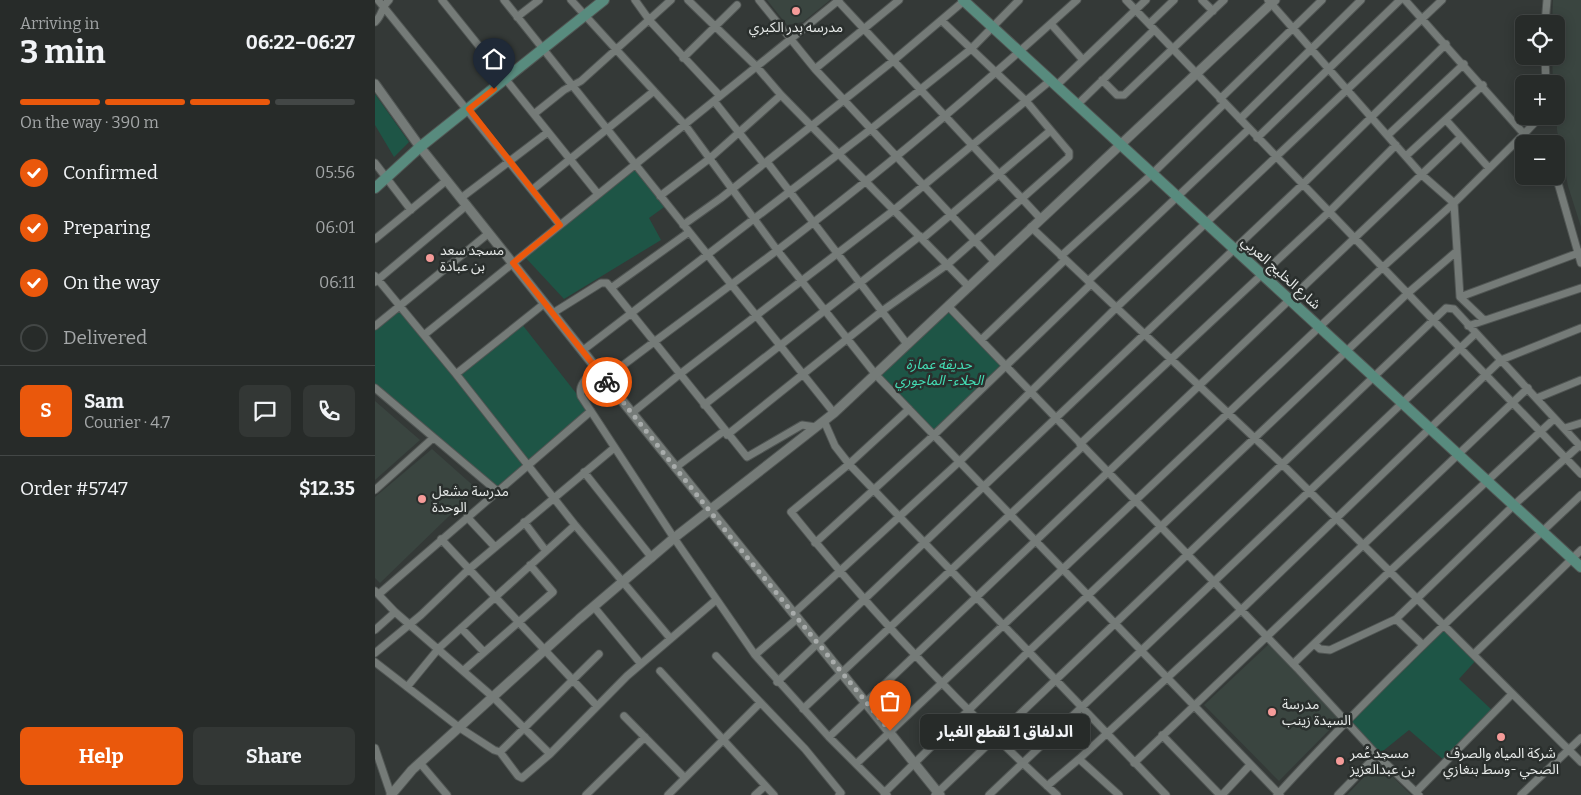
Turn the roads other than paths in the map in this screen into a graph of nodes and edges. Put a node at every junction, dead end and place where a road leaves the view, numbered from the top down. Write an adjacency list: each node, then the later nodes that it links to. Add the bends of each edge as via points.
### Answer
1 (389, 0): 28 (street)
2 (504, 0): 34 (street)
3 (539, 0): 34 (street)
4 (571, 0): 33 (street)
5 (604, 0): 33 (main road)
6 (635, 0): 36 (street)
7 (671, 0): 36 (street)
8 (688, 0): 40 (street)
9 (759, 0): 45 (street)
10 (899, 0): 44 (street)
11 (964, 0): 37 (street); 42 (main road, شارع الخليج العربي)
12 (1019, 0): 42 (street)
13 (1077, 0): 39 (street)
14 (1127, 0): 30 (street)
15 (1146, 0): 30 (street)
16 (1174, 0): 41 (street)
17 (1202, 0): 31 (street)
18 (1224, 0): 31 (street)
19 (1323, 0): 43 (street)
20 (1361, 0): 50 (street)
21 (1400, 0): 58 (street)
22 (1405, 0): 35 (street)
23 (1442, 0): 35 (street)
24 (1547, 0): 32 (street)
25 (445, 1): 62 (street)
26 (838, 1): 44 (street); 45 (street)
27 (1271, 1): 43 (street); 61 (street)
28 (380, 3): 38 (street, via 380,17); 77 (street)
29 (737, 5): 40 (street)
30 (1136, 10): 41 (street); 54 (street)
31 (1213, 11): 49 (street)
32 (1546, 15)
33 (585, 16): 48 (main road); 51 (street)
34 (517, 17): 48 (street)
35 (1422, 19): 46 (street); 68 (street)
36 (650, 21): 51 (street); 53 (street)
37 (942, 21): 47 (street); 55 (street)
38 (375, 22)
39 (1051, 24): 52 (street); 54 (street)
40 (715, 26): 53 (street); 57 (street)
41 (1152, 27): 49 (street); 63 (street)
42 (993, 28): 47 (street); 52 (main road, شارع الخليج العربي)
43 (1293, 29): 50 (street); 74 (street)
44 (865, 30): 55 (street); 59 (street)
45 (789, 39): 57 (street); 59 (street)
46 (1446, 44): 56 (street); 80 (street)
47 (971, 49): 60 (street); 69 (street)
48 (544, 50): 62 (main road); 66 (street)
49 (1172, 50): 61 (street); 63 (street, via 1121,96)
50 (1311, 50): 58 (street); 81 (street)
51 (617, 51): 66 (street); 70 (street)
52 (1020, 51): 60 (street); 64 (main road, شارع الخليج العربي)
53 (683, 58): 72 (street)
54 (1083, 60): 64 (street)
55 (893, 62): 69 (street); 73 (street)
56 (1464, 64): 67 (street); 93 (street)
57 (756, 66): 71 (street); 72 (street)
58 (1329, 68): 68 (street); 95 (street)
59 (815, 69): 73 (street)
60 (996, 73): 75 (street); 79 (street)
61 (1197, 74): 74 (street); 96 (street)
62 (506, 80): 77 (main road); 78 (street)
63 (1102, 80): 76 (street)
64 (1054, 82): 75 (street); 76 (main road, شارع الخليج العربي)
65 (375, 84): 99 (street)
66 (573, 85): 78 (street); 88 (street)
67 (1483, 85): 82 (street); 92 (street)
68 (1347, 89): 80 (street); 103 (street)
69 (920, 90): 79 (street); 86 (street)
70 (654, 91): 83 (street); 88 (street)
71 (781, 95): 85 (street); 91 (street)
72 (717, 98): 83 (street); 91 (street)
73 (843, 100): 85 (street); 86 (street)
74 (1222, 101): 81 (street); 112 (street)
75 (1026, 102): 89 (street); 98 (street)
76 (1077, 105): 96 (main road, شارع الخليج العربي)
77 (469, 109): 99 (main road); 106 (street)
78 (534, 114): 90 (street)
79 (946, 116): 98 (street); 101 (street)
80 (1371, 116): 93 (street); 117 (street)
81 (1240, 119): 87 (street)
82 (1446, 120): 94 (street); 102 (street)
83 (685, 125): 105 (street); 109 (street)
84 (1532, 125): 92 (street)
85 (811, 126): 100 (street); 108 (street)
86 (871, 129): 100 (street); 101 (street)
87 (1249, 129): 95 (street); 126 (street)
88 (607, 130): 104 (street); 109 (street)
89 (1050, 131): 111 (street); 127 (street, via 1070,155)
90 (548, 132): 104 (street); 106 (street)
91 (739, 132): 105 (street); 108 (street)
92 (1524, 134): 110 (street)
93 (1388, 135): 97 (street)
94 (1461, 137): 110 (street); 113 (street)
95 (1257, 138): 103 (street)
96 (1119, 144): 112 (main road, شارع الخليج العربي); 134 (street)
97 (1396, 145): 102 (street); 132 (street)
98 (971, 146): 111 (street); 119 (street)
99 (421, 147): 114 (main road); 115 (street)
100 (839, 154): 116 (street); 123 (street)
101 (897, 156): 116 (street); 119 (street)
102 (1406, 156): 113 (street)
103 (1276, 158): 117 (street); 137 (street)
104 (571, 159): 121 (street); 124 (street)
105 (709, 159): 122 (street); 125 (street)
106 (510, 161): 121 (street); 128 (street)
107 (375, 163): 114 (street)
108 (766, 163): 122 (street); 123 (street)
109 (635, 165): 124 (street); 125 (street)
110 (1489, 168): 129 (street)
111 (998, 174): 127 (street); 133 (street)
112 (1152, 174): 126 (main road, شارع الخليج العربي); 153 (street)
113 (1423, 175): 129 (street); 144 (street)
114 (386, 179): 120 (main road); 130 (street)
115 (447, 180): 128 (street); 130 (street)
116 (866, 181): 131 (street); 136 (street)
117 (1303, 184): 132 (street); 147 (street)
118 (1559, 185): 151 (street)
119 (924, 186): 131 (street); 133 (street)
120 (375, 188)
121 (532, 190): 138 (street)
122 (732, 190): 135 (street); 139 (street)
123 (790, 192): 135 (street); 136 (street)
124 (599, 194): 138 (street)
125 (660, 196): 139 (street)
126 (1177, 197): 137 (main road, شارع الخليج العربي); 162 (street)
127 (1022, 199): 134 (street); 146 (street)
128 (464, 202): 142 (street); 160 (street)
129 (1454, 204): 149 (street); 158 (street)
130 (411, 210): 145 (street)
131 (894, 210): 143 (street); 150 (street)
132 (1330, 211): 144 (street); 159 (street)
133 (951, 214): 143 (street); 146 (street)
134 (1040, 218): 140 (street)
135 (755, 220): 148 (street); 152 (street)
136 (814, 223): 148 (street); 150 (street)
137 (1205, 223): 147 (main road, شارع الخليج العربي); 174 (street)
138 (560, 225): 155 (street)
139 (683, 225): 141 (street)
140 (1031, 227): 153 (street); 154 (street)
141 (689, 232): 152 (street); 166 (street)
142 (489, 233): 155 (street); 172 (street)
143 (921, 238): 157 (street); 164 (street)
144 (1355, 238): 158 (street); 170 (street)
145 (375, 239)
146 (975, 239): 154 (street); 157 (street)
147 (1234, 249): 159 (main road, شارع الخليج العربي); 186 (street)
148 (777, 250): 161 (street); 163 (street)
149 (1457, 251): 168 (street); 169 (street)
150 (837, 253): 161 (street); 164 (street)
151 (1580, 253): 156 (street); 169 (street)
152 (708, 256): 163 (street); 178 (street)
153 (1063, 258): 162 (street); 190 (street)
154 (994, 261): 165 (street)
155 (513, 263): 171 (street); 187 (street)
156 (1581, 263)
157 (948, 264): 165 (street); 175 (street)
158 (1383, 267): 168 (street); 184 (street)
159 (1262, 274): 170 (main road, شارع الخليج العربي); 197 (street)
160 (376, 279): 172 (street)
161 (801, 282): 176 (street); 179 (street)
162 (1089, 283): 174 (street); 199 (street)
163 (731, 284): 179 (street); 191 (street)
164 (859, 284): 175 (street); 176 (street)
165 (968, 286): 173 (street)
166 (611, 288): 177 (street, via 607,283 601,283); 178 (street)
167 (1581, 288): 181 (street)
168 (1408, 292): 180 (street); 196 (street)
169 (1460, 297): 181 (street)
170 (1290, 300): 184 (main road, شارع الخليج العربي); 209 (street)
171 (545, 303): 177 (street); 201 (street)
172 (399, 306): 182 (street); 187 (street)
173 (948, 306): 190 (street); 192 (street)
174 (1117, 307): 186 (street); 212 (street)
175 (882, 311): 189 (street); 192 (street)
176 (824, 312): 189 (street); 193 (street)
177 (553, 313): 195 (street)
178 (631, 315): 191 (street); 195 (street)
179 (757, 315): 193 (street); 202 (street)
180 (1434, 320): 183 (street, via 1450,308); 194 (street); 206 (street)
181 (1484, 320): 183 (street)
182 (375, 326)
183 (1468, 326): 188 (street)
184 (1320, 327): 196 (main road, شارع الخليج العربي); 219 (street)
185 (1581, 328): 198 (street)
186 (1145, 333): 197 (street); 222 (street)
187 (424, 334): 201 (street)
188 (1475, 334): 194 (street); 198 (street)
189 (846, 340): 203 (street); 205 (street)
190 (981, 340): 199 (street)
191 (653, 342): 202 (street); 207 (street)
192 (907, 344): 205 (street)
193 (780, 346): 203 (street); 216 (street)
194 (1461, 348): 204 (street); 215 (street)
195 (582, 351): 200 (street)
196 (1346, 352): 206 (main road, شارع الخليج العربي); 233 (street)
197 (1172, 358): 209 (street); 234 (street)
198 (1501, 360): 204 (street); 211 (street)
199 (1006, 366): 212 (street); 231 (street)
200 (597, 369): 207 (street); 218 (street, via 580,387 581,396)
201 (456, 374): 242 (street)
202 (679, 374): 216 (street); 221 (street)
203 (803, 374): 220 (street); 230 (street)
204 (1487, 374): 214 (street); 228 (street)
205 (876, 375): 217 (street); 220 (street)
206 (1375, 378): 215 (main road, شارع الخليج العربي); 241 (street)
207 (605, 379): 221 (street)
208 (1581, 380): 213 (street)
209 (1200, 386): 219 (street); 245 (street)
210 (375, 388): 232 (street)
211 (1528, 388): 213 (street); 214 (street)
212 (1031, 392): 222 (street); 239 (street)
213 (1537, 398): 223 (street)
214 (1513, 403): 229 (street); 237 (street)
215 (1403, 404): 228 (main road, شارع الخليج العربي); 252 (street)
216 (704, 405): 230 (street)
217 (909, 409): 231 (street); 240 (street)
218 (591, 411): 236 (street); 242 (street)
219 (1229, 412): 233 (street); 255 (street)
220 (834, 413): 224 (street)
221 (631, 414): 243 (street)
222 (1057, 419): 234 (street); 248 (street)
223 (1554, 419): 227 (street); 229 (street)
224 (824, 421): 226 (street); 240 (street, via 835,446)
225 (1581, 423): 227 (street)
226 (816, 427): 230 (street, via 802,425 747,457); 257 (street)
227 (1565, 428): 235 (street)
228 (1431, 429): 237 (main road, شارع الخليج العربي); 261 (street)
229 (1541, 431): 238 (street); 247 (street)
230 (726, 433): 243 (street)
231 (934, 435): 239 (street); 251 (street)
232 (433, 438): 249 (street); 250 (street)
233 (1255, 438): 241 (street); 264 (street)
234 (1081, 445): 245 (street); 258 (street)
235 (1580, 446): 238 (street)
236 (614, 448): 244 (street); 266 (street)
237 (1458, 454): 247 (main road, شارع الخليج العربي); 271 (street)
238 (1566, 459): 246 (street); 256 (street)
239 (959, 462): 248 (street); 259 (street)
240 (849, 464): 251 (street); 269 (street, via 791,512)
241 (1282, 464): 252 (street); 275 (street)
242 (529, 465): 250 (street); 254 (street)
243 (675, 468): 257 (street)
244 (584, 472): 254 (street); 276 (street)
245 (1109, 472): 255 (street); 268 (street)
246 (1581, 474)
247 (1487, 481): 256 (main road, شارع الخليج العربي); 283 (street)
248 (984, 488): 258 (street); 270 (street)
249 (375, 490)
250 (497, 490): 260 (street)
251 (875, 490): 259 (street); 269 (street)
252 (1309, 492): 261 (street); 286 (street)
253 (1581, 495): 265 (street)
254 (553, 498): 262 (street); 263 (street)
255 (1135, 500): 264 (street); 280 (street)
256 (1514, 504): 265 (main road, شارع الخليج العربي); 291 (street)
257 (709, 510): 266 (street); 297 (street)
258 (1011, 515): 268 (street); 282 (street)
259 (899, 516): 270 (street); 284 (street)
260 (467, 517): 267 (street); 272 (street)
261 (1337, 518): 271 (street); 295 (street)
262 (524, 522): 272 (street); 273 (street)
263 (575, 525): 273 (street); 285 (street)
264 (1161, 527): 275 (street); 288 (street)
265 (1543, 531): 277 (main road, شارع الخليج العربي); 302 (street)
266 (674, 538): 276 (street); 292 (street)
267 (441, 540): 281 (street); 287 (street)
268 (1036, 540): 280 (street); 290 (street)
269 (815, 543): 284 (street)
270 (924, 544): 282 (street); 293 (street)
271 (1363, 545): 283 (street); 308 (street)
272 (495, 547): 281 (street)
273 (546, 550): 278 (street)
274 (1581, 550): 277 (street)
275 (1187, 554): 286 (street); 300 (street)
276 (652, 558): 285 (street)
277 (1573, 558): 279 (main road, شارع الخليج العربي); 319 (street)
278 (530, 565): 289 (street); 299 (street, via 553,592)
279 (1581, 567)
280 (1063, 569): 288 (street); 304 (street)
281 (468, 570): 289 (street); 301 (street)
282 (951, 571): 290 (street); 303 (street)
283 (1390, 571): 291 (street); 310 (street)
284 (840, 572): 293 (street); 297 (street)
285 (624, 581): 294 (street); 307 (street)
286 (1214, 583): 295 (street); 313 (street)
287 (377, 593): 296 (street)
288 (1087, 596): 300 (street); 316 (street)
289 (495, 597): 299 (street); 305 (street)
290 (976, 598): 304 (street); 321 (street)
291 (1417, 598): 298 (street); 302 (street)
292 (716, 600): 307 (street); 320 (street)
293 (865, 600): 303 (street); 309 (street)
294 (594, 607): 315 (street); 324 (street)
295 (1241, 610): 308 (street); 329 (street)
296 (395, 612): 301 (street); 306 (street)
297 (796, 616): 309 (street); 320 (street)
298 (1396, 619): 310 (street, via 1330,650 1320,649); 311 (street)
299 (519, 623): 314 (street); 315 (street)
300 (1116, 624): 313 (street); 331 (street)
301 (410, 625): 312 (street); 317 (street)
302 (1444, 625): 311 (street); 319 (street)
303 (891, 626): 321 (street); 328 (street)
304 (1002, 626): 316 (street); 333 (street)
305 (461, 628): 312 (street); 314 (street)
306 (375, 630)
307 (670, 638): 324 (street)
308 (1267, 638): 325 (street); 339 (street)
309 (819, 644): 328 (street); 332 (street)
310 (1314, 644): 325 (street)
311 (1422, 644): 345 (street)
312 (439, 648): 326 (street); 334 (street)
313 (1141, 651): 329 (street); 341 (street)
314 (484, 652): 326 (street)
315 (545, 652): 330 (street); 336 (street)
316 (1028, 652): 331 (street); 343 (street)
317 (375, 653)
318 (599, 654): 330 (street)
319 (1474, 654): 335 (street)
320 (755, 655): 332 (street)
321 (917, 655): 333 (street); 337 (street)
322 (716, 656): 338 (street)
323 (375, 662): 334 (street)
324 (641, 664): 340 (street)
325 (1293, 664): 345 (street)
326 (464, 670): 336 (street)
327 (660, 671): 355 (street)
328 (843, 673): 337 (street); 342 (street)
329 (1167, 678): 339 (street); 349 (street)
330 (572, 681): 340 (street); 347 (street)
331 (1055, 681): 341 (street); 353 (street)
332 (777, 682): 342 (street)
333 (942, 682): 343 (street); 348 (street)
334 (407, 688): 346 (street)
335 (1512, 694): 357 (street); 376 (street)
336 (493, 697): 346 (street); 347 (street)
337 (866, 702): 348 (street); 352 (street)
338 (760, 703): 355 (street); 372 (street, via 805,749)
339 (1194, 705): 350 (street); 368 (street)
340 (597, 706): 359 (street)
341 (1082, 708): 349 (street); 367 (street)
342 (803, 709): 352 (street)
343 (969, 710): 353 (street); 362 (street)
344 (623, 716): 351 (street)
345 (1345, 720): 360 (street); 375 (street)
346 (460, 728): 358 (street); 364 (street)
347 (524, 728): 358 (street); 359 (street)
348 (890, 731): 362 (street); 366 (street)
349 (1107, 735): 361 (street); 365 (street)
350 (1162, 735): 365 (street); 387 (street)
351 (645, 737): 369 (street); 379 (street)
352 (829, 737): 366 (street)
353 (996, 737): 367 (street); 374 (street)
354 (1581, 738): 357 (street)
355 (723, 740): 369 (street); 370 (street)
356 (375, 748): 377 (street)
357 (1569, 750): 363 (street); 389 (street)
358 (500, 752): 359 (street, via 522,778)
359 (550, 754)
360 (1377, 755): 376 (street); 388 (street)
361 (1079, 759): 371 (street); 385 (street)
362 (915, 761): 373 (street); 374 (street)
363 (1581, 762)
364 (421, 763): 377 (street); 378 (street)
365 (1134, 763): 386 (street)
366 (856, 764): 373 (street)
367 (1022, 764): 371 (street); 383 (street)
368 (1250, 765): 375 (street); 387 (street)
369 (685, 778): 380 (street)
370 (765, 786): 381 (street); 382 (street)
371 (1047, 786): 384 (street)
372 (841, 794)
373 (886, 794)
374 (937, 794)
375 (1278, 794)
376 (1418, 794)
377 (391, 795)
378 (447, 795)
379 (587, 795)
380 (668, 795)
381 (755, 795)
382 (774, 795)
383 (990, 795)
384 (1057, 795)
385 (1119, 795)
386 (1165, 795)
387 (1221, 795)
388 (1338, 795)
389 (1521, 795)

